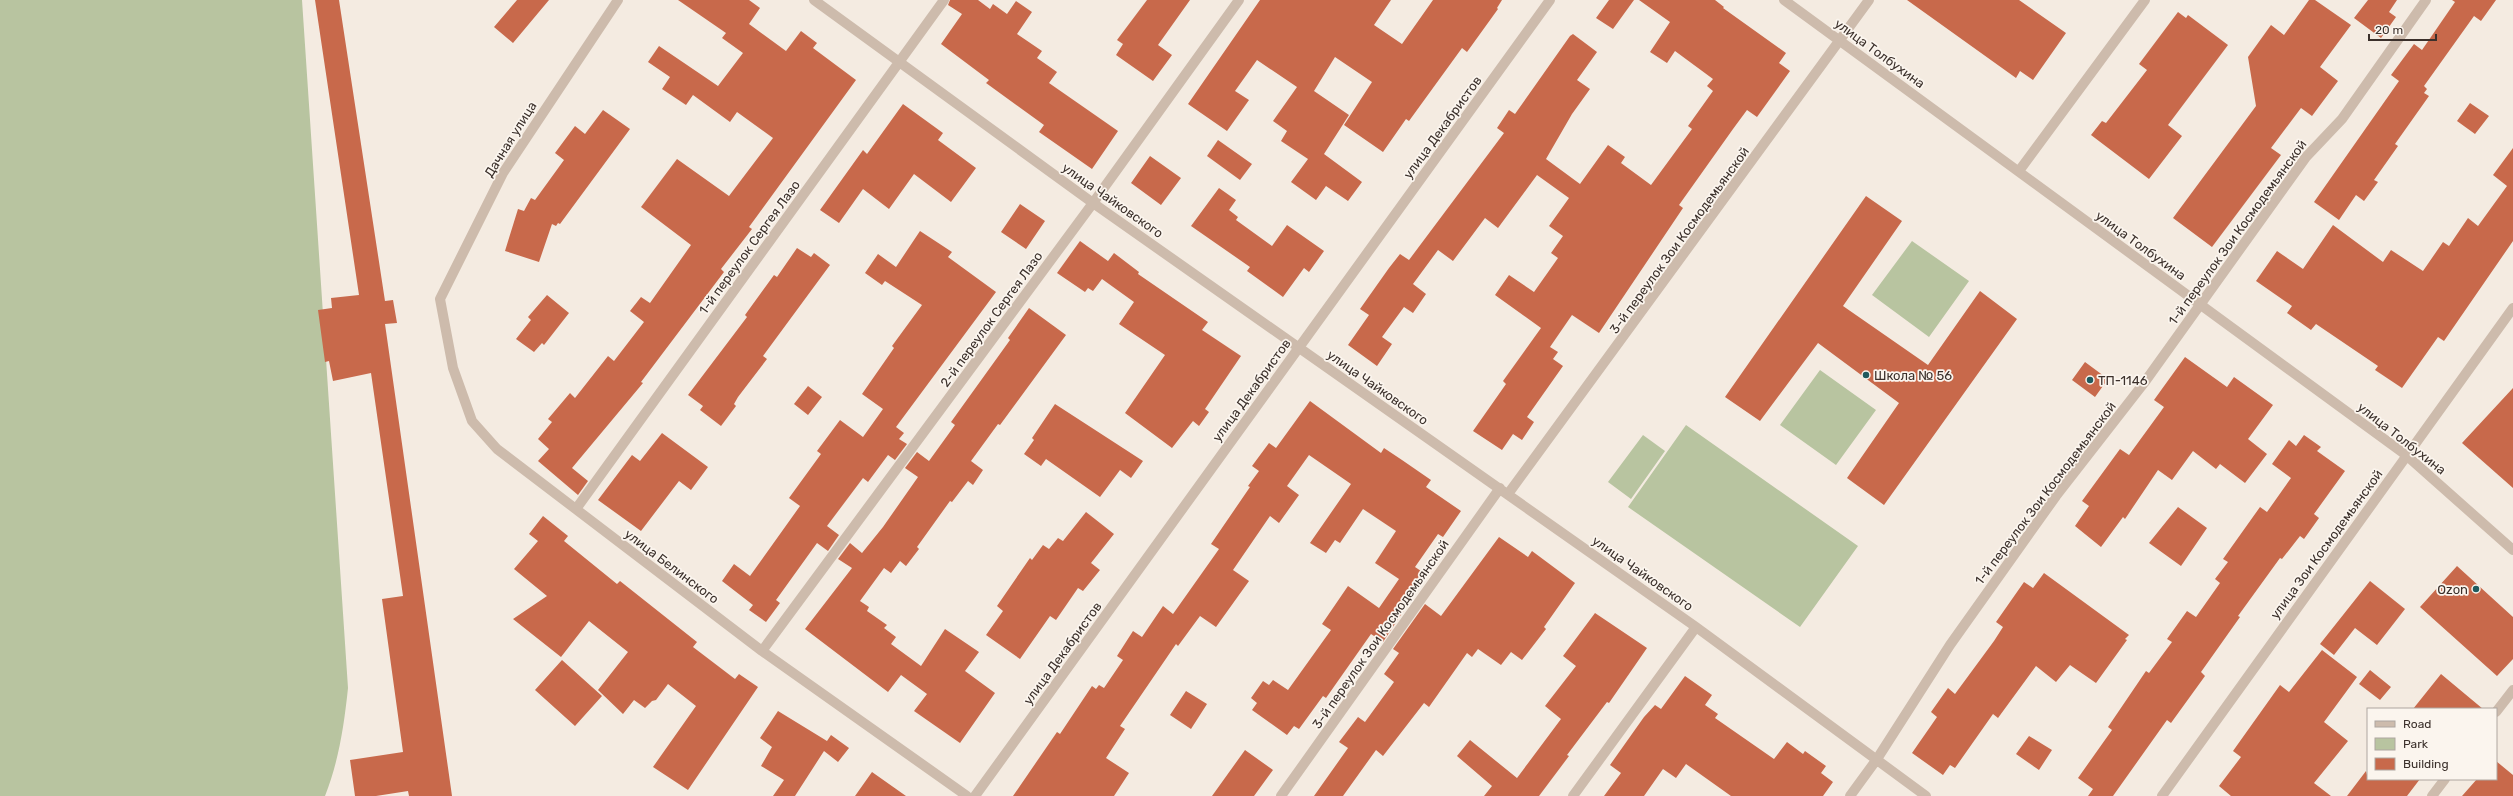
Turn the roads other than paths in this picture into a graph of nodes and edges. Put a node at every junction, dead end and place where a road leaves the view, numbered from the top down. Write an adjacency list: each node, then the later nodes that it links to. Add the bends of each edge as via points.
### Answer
1 (618, 0): 14 (street, Дачная улица, via 503,173)
2 (814, 0): 11 (street, улица Чайковского)
3 (944, 0): 11 (street, 1-й переулок Сергея Лазо)
4 (1239, 0): 13 (street, 2-й переулок Сергея Лазо)
5 (1550, 0): 17 (street, улица Декабристов)
6 (1784, 0): 10 (street, улица Толбухина)
7 (1869, 0): 10 (street, 3-й переулок Зои Космодемьянской)
8 (2145, 0): 12 (street)
9 (2426, 0): 15 (street, 1-й переулок Зои Космодемьянской, via 2342,119 2306,157)
10 (1840, 41): 12 (street, улица Толбухина); 19 (street, 3-й переулок Зои Космодемьянской)
11 (899, 62): 13 (street, улица Чайковского); 20 (street, 1-й переулок Сергея Лазо)
12 (2019, 171): 15 (street, улица Толбухина)
13 (1093, 203): 17 (street, улица Чайковского); 23 (street, 2-й переулок Сергея Лазо)
14 (440, 299): 20 (street, улица Белинского, via 453,368 472,421 497,450)
15 (2200, 305): 18 (street, улица Толбухина); 26 (street, 1-й переулок Зои Космодемьянской, via 2144,383 2056,496 1950,644)
16 (2513, 308): 18 (street, улица Зои Космодемьянской)
17 (1298, 347): 19 (street, улица Чайковского); 29 (street, улица Декабристов)
18 (2406, 455): 21 (street, улица Толбухина); 34 (street, улица Зои Космодемьянской)
19 (1504, 491): 22 (street, улица Чайковского); 30 (street, 3-й переулок Зои Космодемьянской)
20 (576, 509): 23 (street, улица Белинского)
21 (2513, 550)
22 (1696, 627): 26 (street, улица Чайковского); 31 (street)
23 (762, 651): 28 (street, улица Белинского)
24 (2513, 690): 25 (street)
25 (2497, 711)
26 (1877, 759): 32 (street, 1-й переулок Зои Космодемьянской); 33 (street, улица Чайковского)
27 (2444, 780): 35 (street)
28 (967, 796)
29 (975, 796)
30 (1281, 796)
31 (1573, 796)
32 (1850, 796)
33 (1926, 796)
34 (2162, 796)
35 (2432, 796)

